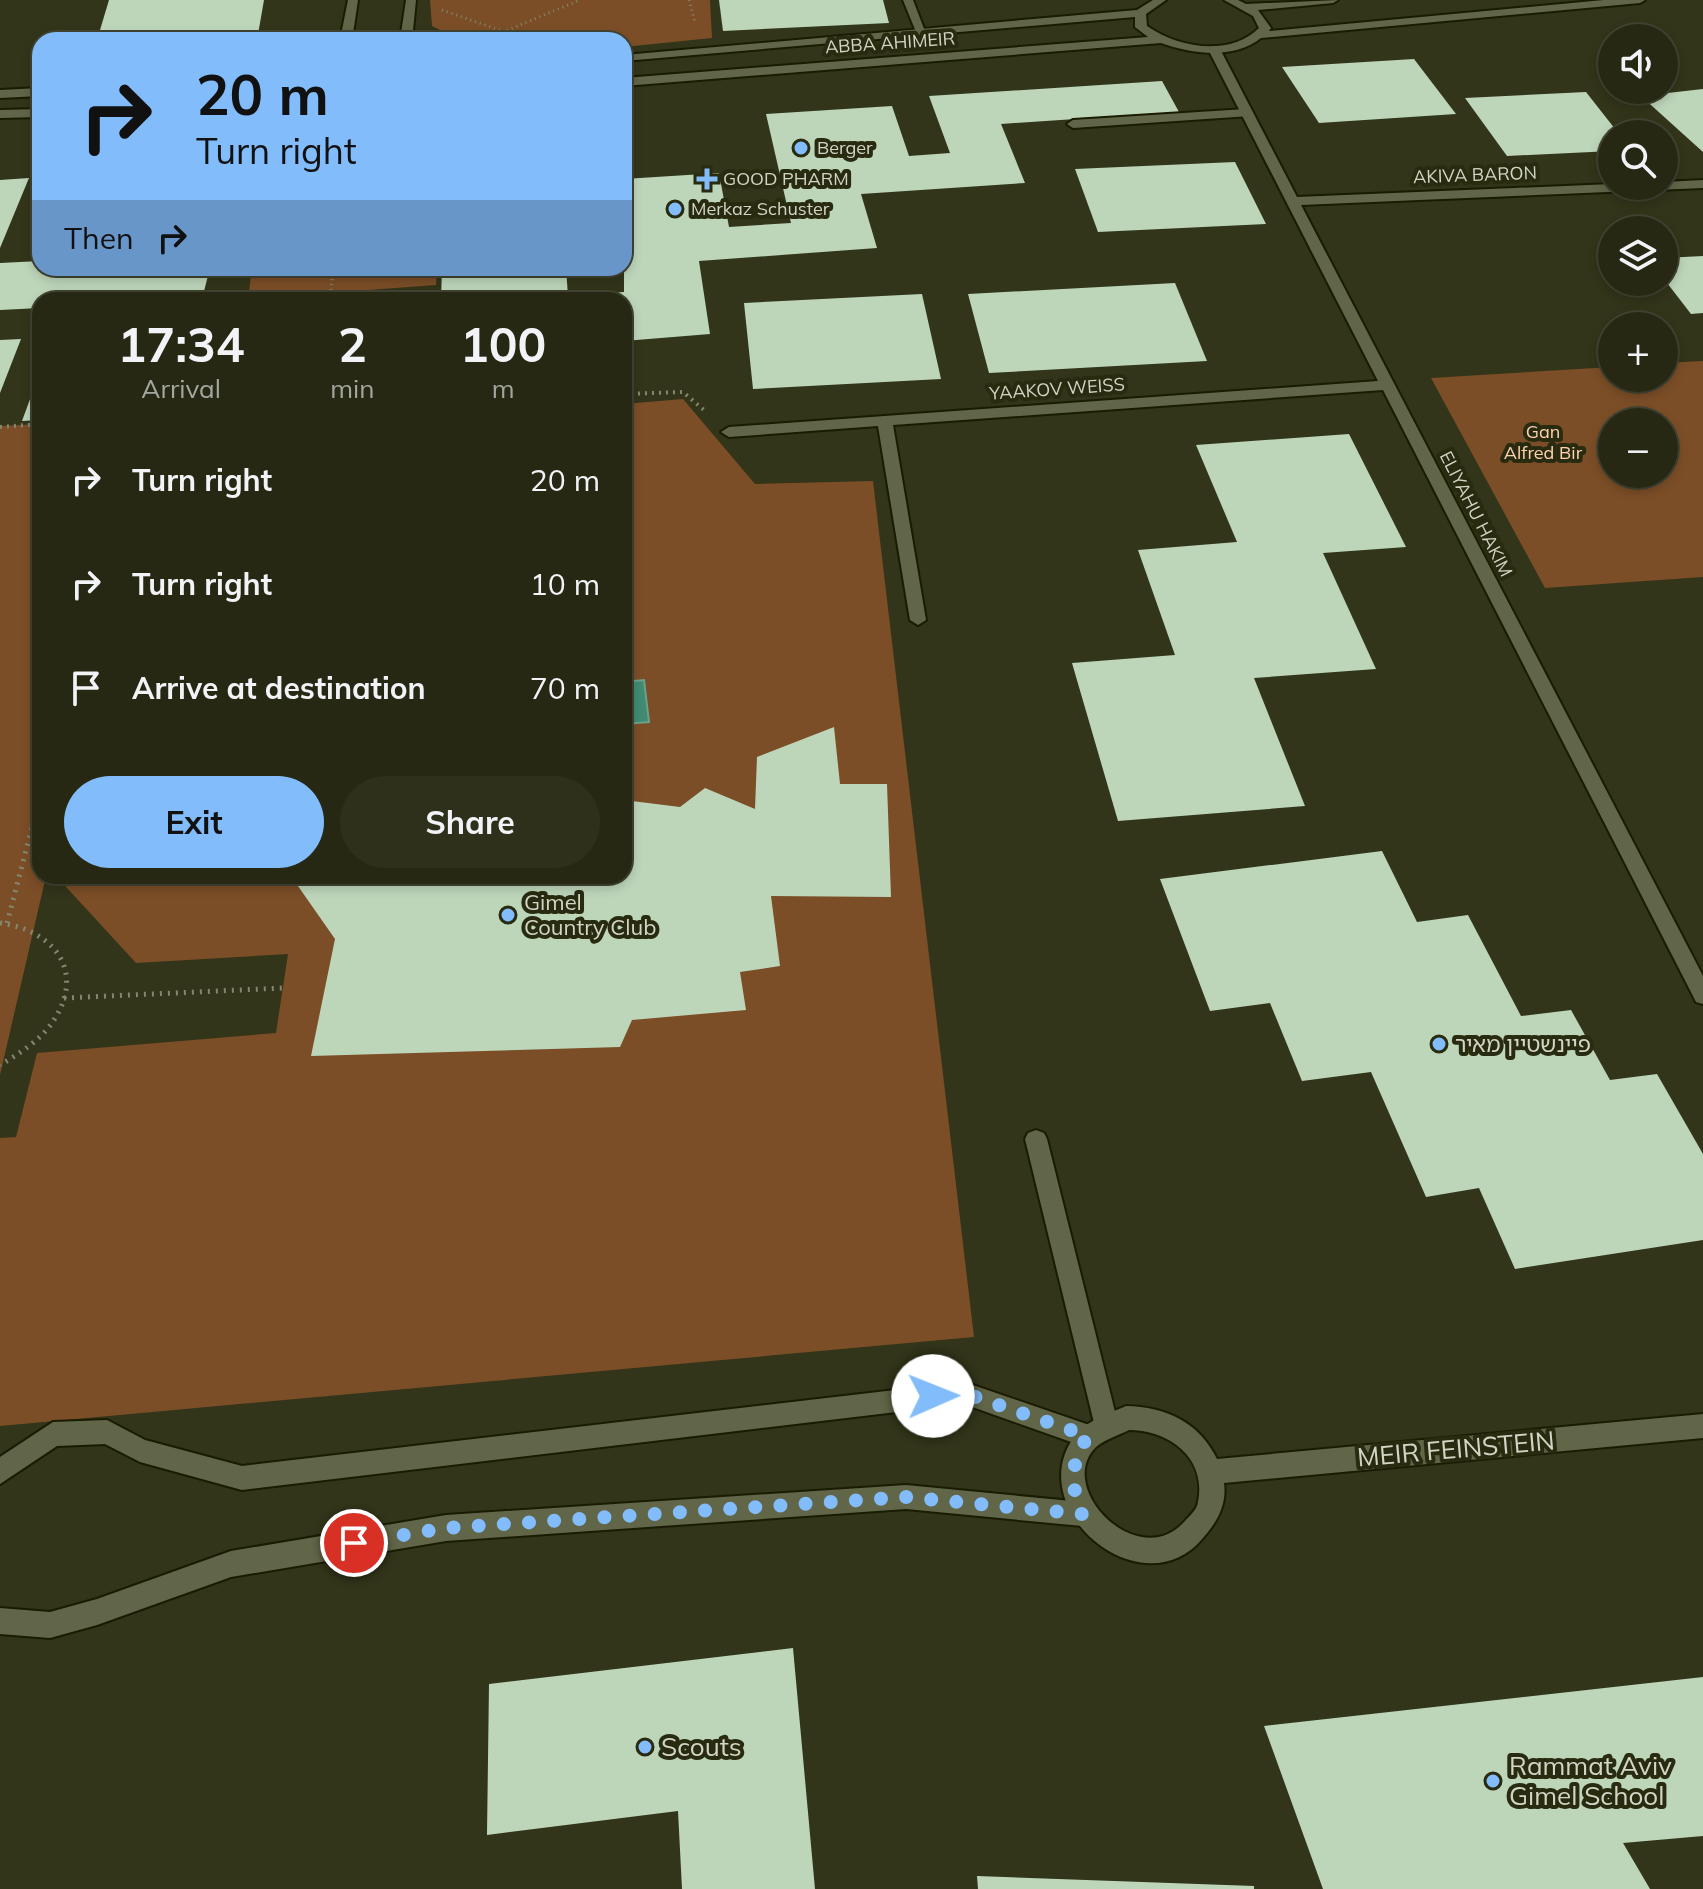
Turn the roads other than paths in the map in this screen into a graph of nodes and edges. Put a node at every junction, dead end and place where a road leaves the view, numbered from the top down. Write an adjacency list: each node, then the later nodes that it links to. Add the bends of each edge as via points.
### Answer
1 (353, 0): 10 (street)
2 (411, 0): 11 (street)
3 (908, 0): 12 (street)
4 (1161, 0): 9 (street)
5 (1229, 0): 8 (street)
6 (1333, 0): 8 (street)
7 (1640, 0): 13 (street)
8 (1248, 7): 13 (street, via 1264,21)
9 (1140, 13): 12 (street, ABBA AHIMEIR); 14 (street, via 1141,27)
10 (347, 32)
11 (407, 32)
12 (922, 32): 16 (street, ABBA AHIMEIR)
13 (1260, 35): 15 (street, ABBA AHIMEIR)
14 (1159, 40): 15 (street, ABBA AHIMEIR); 17 (street, ABBA AHIMEIR)
15 (1214, 49): 21 (street, ELIYAHU HAKIM)
16 (632, 57)
17 (632, 81)
18 (32, 92): 19 (street)
19 (0, 94)
20 (32, 113): 22 (street)
21 (1246, 113): 23 (street); 27 (street, ELIYAHU HAKIM)
22 (0, 114)
23 (1073, 124)
24 (1703, 184): 25 (street, AKIVA BARON)
25 (1678, 185)
26 (1598, 189): 27 (street, AKIVA BARON)
27 (1292, 201): 28 (street, ELIYAHU HAKIM)
28 (1387, 385): 29 (street, YAAKOV WEISS); 32 (street, ELIYAHU HAKIM)
29 (885, 421): 30 (street, YAAKOV WEISS); 31 (street)
30 (729, 432)
31 (918, 620)
32 (1703, 996)
33 (1036, 1139): 35 (street)
34 (1703, 1426): 37 (street, MEIR FEINSTEIN)
35 (1097, 1430): 36 (street, via 964,1393 242,1478 140,1450 107,1432 53,1434); 37 (street, via 1126,1418 1168,1425 1194,1445); 38 (street, via 1077,1453 1072,1473)
36 (0, 1472)
37 (1210, 1472): 38 (street, via 1213,1493 1208,1513 1198,1530 1172,1548 1139,1551 1116,1544)
38 (1082, 1514): 39 (street, via 906,1497 446,1528 231,1564 50,1625)
39 (0, 1621)

